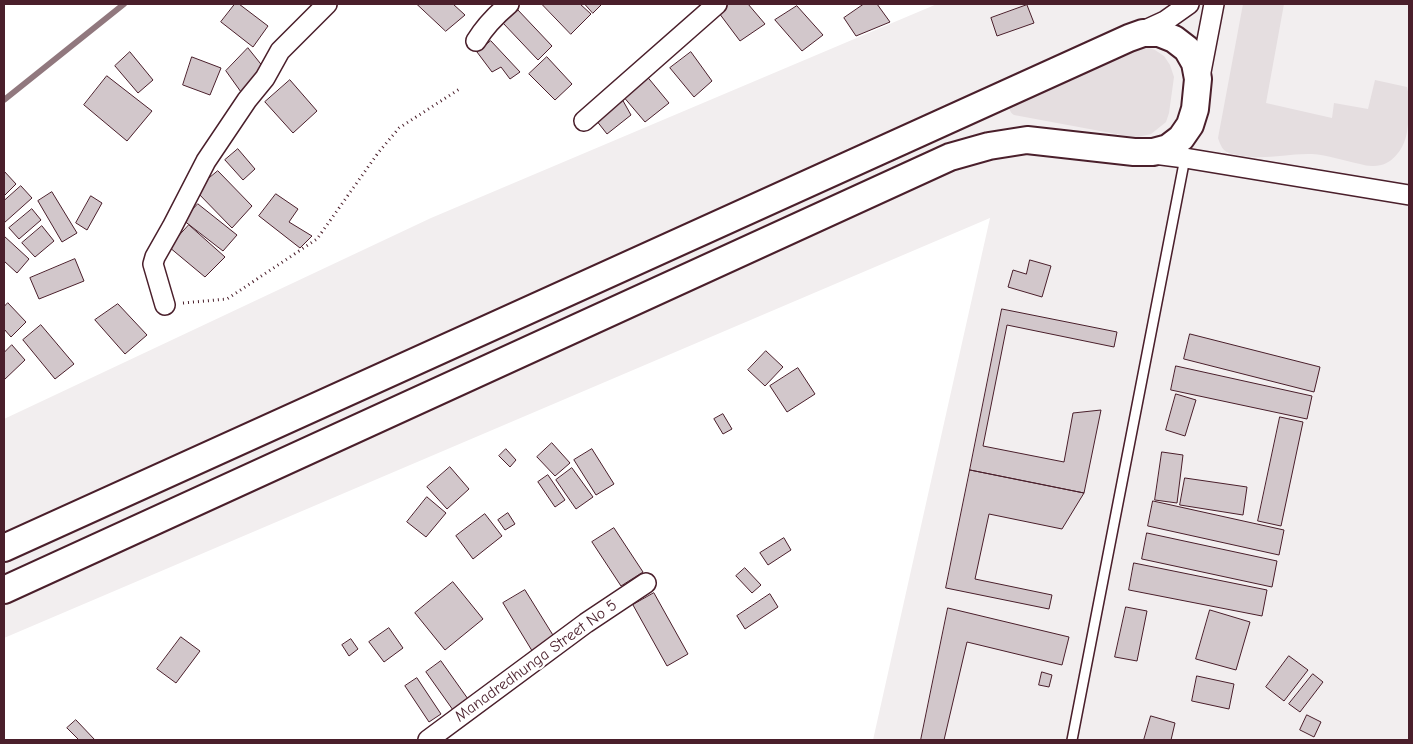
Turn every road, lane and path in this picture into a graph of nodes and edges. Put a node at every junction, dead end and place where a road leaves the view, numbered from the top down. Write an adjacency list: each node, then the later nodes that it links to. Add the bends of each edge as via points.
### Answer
1 (327, 4): 14 (street, via 280,51 206,161 153,264)
2 (509, 4): 7 (street, via 492,19)
3 (717, 4): 10 (street)
4 (1189, 4): 6 (street, via 1165,21)
5 (1214, 4): 9 (street)
6 (1129, 38): 9 (street, via 1143,33 1159,33 1187,49 1195,63 1198,79); 15 (street)
7 (476, 41)
8 (461, 88): 14 (path, via 399,128 317,239 227,299)
9 (1196, 103): 11 (street, via 1190,125 1181,138 1168,148); 12 (street)
10 (584, 121)
11 (1134, 152): 12 (street); 17 (street, via 1027,140 950,157)
12 (1186, 158): 13 (street); 19 (lane)
13 (1409, 195)
14 (165, 305)
15 (4, 548)
16 (646, 583): 18 (street, Manadredhunga Street No 5, via 586,623)
17 (4, 590)
18 (428, 740)
19 (1072, 740)

